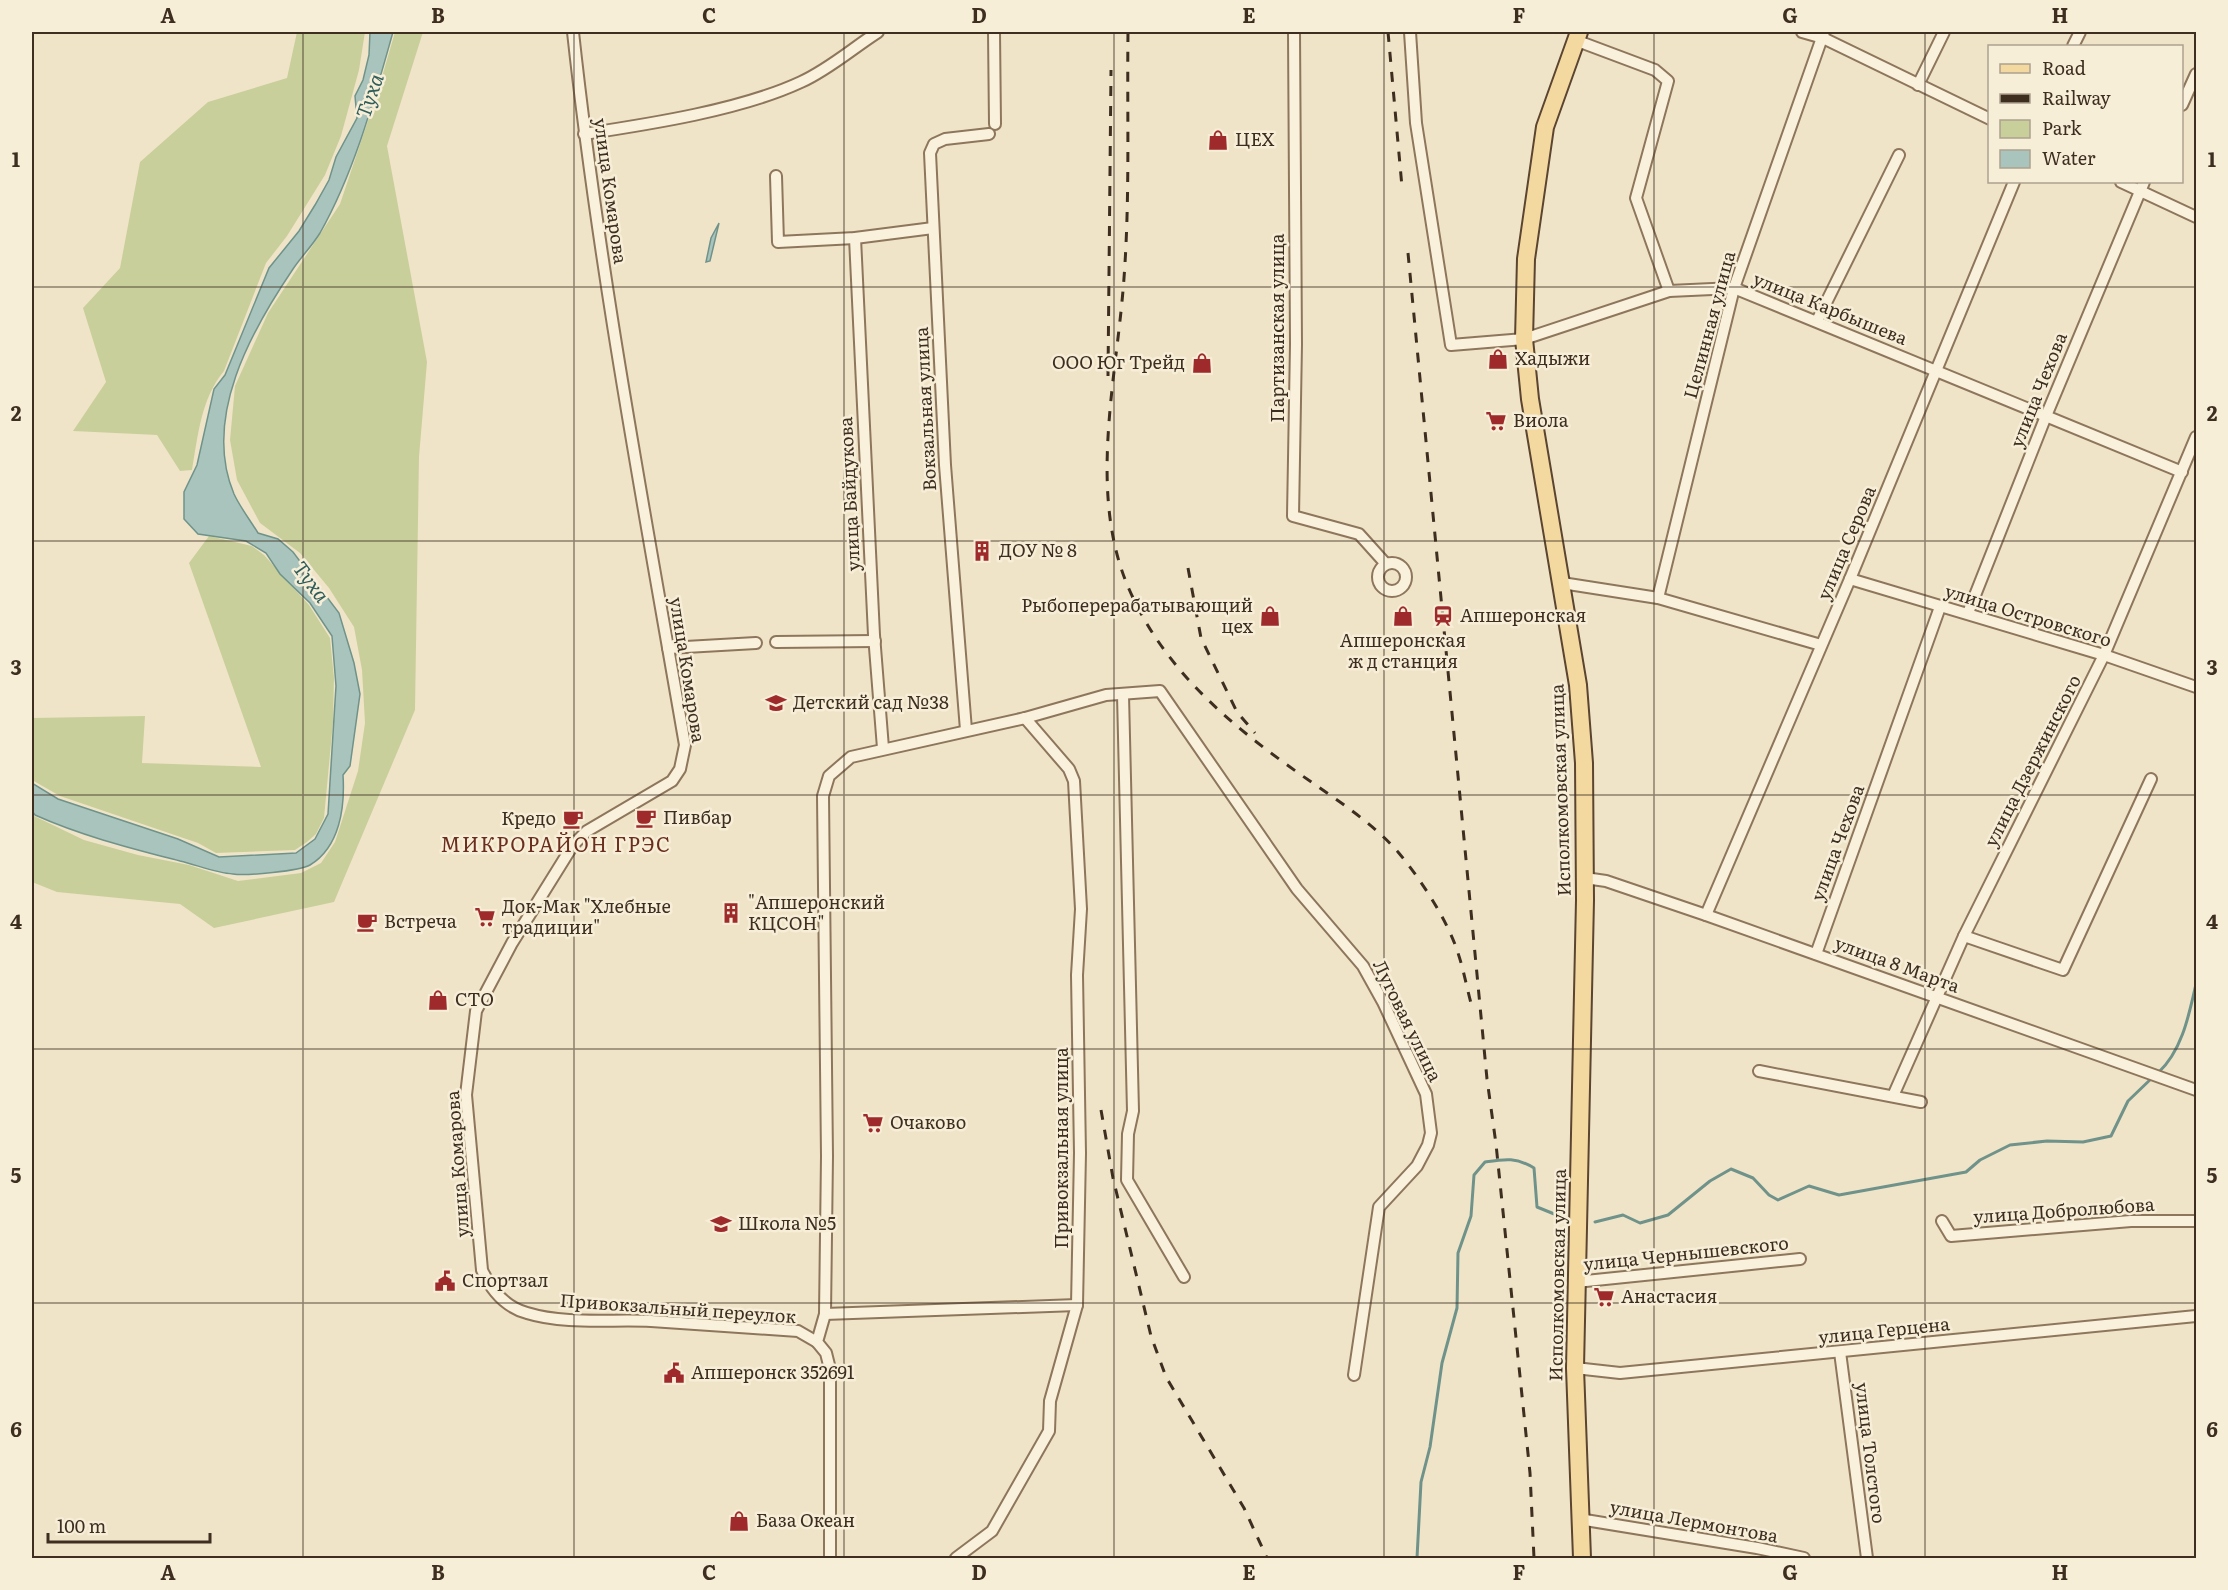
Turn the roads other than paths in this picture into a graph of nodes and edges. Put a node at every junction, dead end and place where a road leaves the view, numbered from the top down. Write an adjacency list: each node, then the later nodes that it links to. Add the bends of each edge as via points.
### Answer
1 (573, 32): 14 (street, улица Комарова)
2 (878, 32): 14 (street, via 802,82 755,99)
3 (994, 32): 21 (street, Вокзальная улица, via 992,129 934,144 930,153)
4 (1294, 32): 31 (street, Партизанская улица, via 1293,516 1359,534)
5 (1410, 32): 26 (street, улица Карбышева, via 1416,123 1451,345)
6 (1802, 32): 8 (street)
7 (1944, 32): 11 (street)
8 (1824, 35): 11 (street); 23 (street, Целинная улица)
9 (1577, 36): 24 (street, via 1655,70 1668,81 1636,198); 26 (main road, Исполкомовская улица, via 1545,127 1526,259)
10 (2196, 74): 12 (street)
11 (1918, 85): 13 (street)
12 (2183, 101)
13 (1988, 119)
14 (584, 134): 41 (street, улица Комарова)
15 (1899, 155): 25 (street)
16 (776, 176): 22 (street, via 778,242)
17 (2014, 183): 27 (street, улица Серова)
18 (2126, 183): 19 (street)
19 (2142, 186): 20 (street); 28 (street, улица Чехова)
20 (2196, 217)
21 (933, 228): 22 (street); 46 (street, Вокзальная улица, via 945,465)
22 (855, 238): 37 (street, улица Байдукова)
23 (1734, 288): 24 (street, улица Карбышева); 25 (street, улица Карбышева); 34 (street, Целинная улица)
24 (1669, 291): 26 (street, улица Карбышева)
25 (1817, 321): 27 (street, улица Карбышева)
26 (1524, 339): 33 (main road, Исполкомовская улица, via 1530,399)
27 (1936, 370): 28 (street, улица Карбышева); 32 (street, улица Серова)
28 (2046, 416): 30 (street, улица Карбышева); 36 (street, улица Чехова)
29 (2196, 437): 30 (street, улица Дзержинского)
30 (2181, 472): 42 (street, улица Дзержинского)
31 (1386, 564)
32 (1850, 579): 35 (street, улица Островского); 40 (street, улица Серова)
33 (1562, 583): 34 (street); 49 (main road, Исполкомовская улица, via 1578,685 1584,762)
34 (1658, 598): 40 (street)
35 (1940, 607): 36 (street, улица Островского); 52 (street, улица Чехова)
36 (1968, 614): 42 (street, улица Островского)
37 (875, 641): 38 (street); 47 (street, улица Байдукова)
38 (776, 642)
39 (756, 643): 41 (street)
40 (1821, 645): 50 (street, улица Серова)
41 (668, 648): 63 (street, улица Комарова, via 685,746 680,769 672,781 587,831 573,845 512,943 476,1011 466,1095 482,1270)
42 (2104, 655): 43 (street, улица Островского); 51 (street, улица Дзержинского)
43 (2196, 687)
44 (1123, 695): 45 (street, via 1106,695); 61 (street, via 1133,1111 1126,1180); 70 (street, Луговая улица, via 1160,691 1297,888 1363,966 1426,1094 1431,1132 1428,1145 1417,1167 1379,1207)
45 (1025, 718): 46 (street); 64 (street, Привокзальная улица, via 1070,769 1074,781 1081,909 1077,975)
46 (966, 730): 47 (street)
47 (883, 748): 65 (street, via 851,757 829,776 823,796)
48 (2151, 779): 51 (street, via 2063,970)
49 (1585, 878): 50 (street, улица 8 Марта, via 1606,881); 62 (main road, Исполкомовская улица)
50 (1706, 915): 52 (street, улица 8 Марта)
51 (1964, 936): 53 (street, улица Дзержинского)
52 (1816, 954): 53 (street, улица 8 Марта)
53 (1938, 998): 55 (street, улица 8 Марта); 56 (street, улица Дзержинского)
54 (1759, 1071): 56 (street)
55 (2196, 1090)
56 (1893, 1096): 57 (street)
57 (1922, 1101)
58 (1942, 1221): 59 (street, улица Добролюбова, via 1951,1236 2131,1221)
59 (2196, 1221)
60 (1800, 1258): 62 (street, улица Чернышевского)
61 (1184, 1277)
62 (1576, 1282): 69 (main road, Исполкомовская улица)
63 (503, 1300): 67 (street, Привокзальный переулок, via 526,1313 561,1319 798,1331)
64 (1077, 1305): 65 (street); 74 (street, Привокзальная улица, via 1050,1401 1049,1431 992,1531)
65 (825, 1314): 67 (street)
66 (2196, 1316): 68 (street, улица Герцена)
67 (817, 1342): 73 (street, via 826,1353 830,1369)
68 (1840, 1352): 69 (street, улица Герцена, via 1620,1373); 77 (street, улица Толстого)
69 (1575, 1368): 71 (main road, Исполкомовская улица)
70 (1354, 1375)
71 (1580, 1519): 72 (street, улица Лермонтова); 75 (main road, Исполкомовская улица)
72 (1757, 1553): 76 (street, улица Лермонтова)
73 (830, 1558)
74 (956, 1558)
75 (1582, 1558)
76 (1803, 1558)
77 (1867, 1558)

